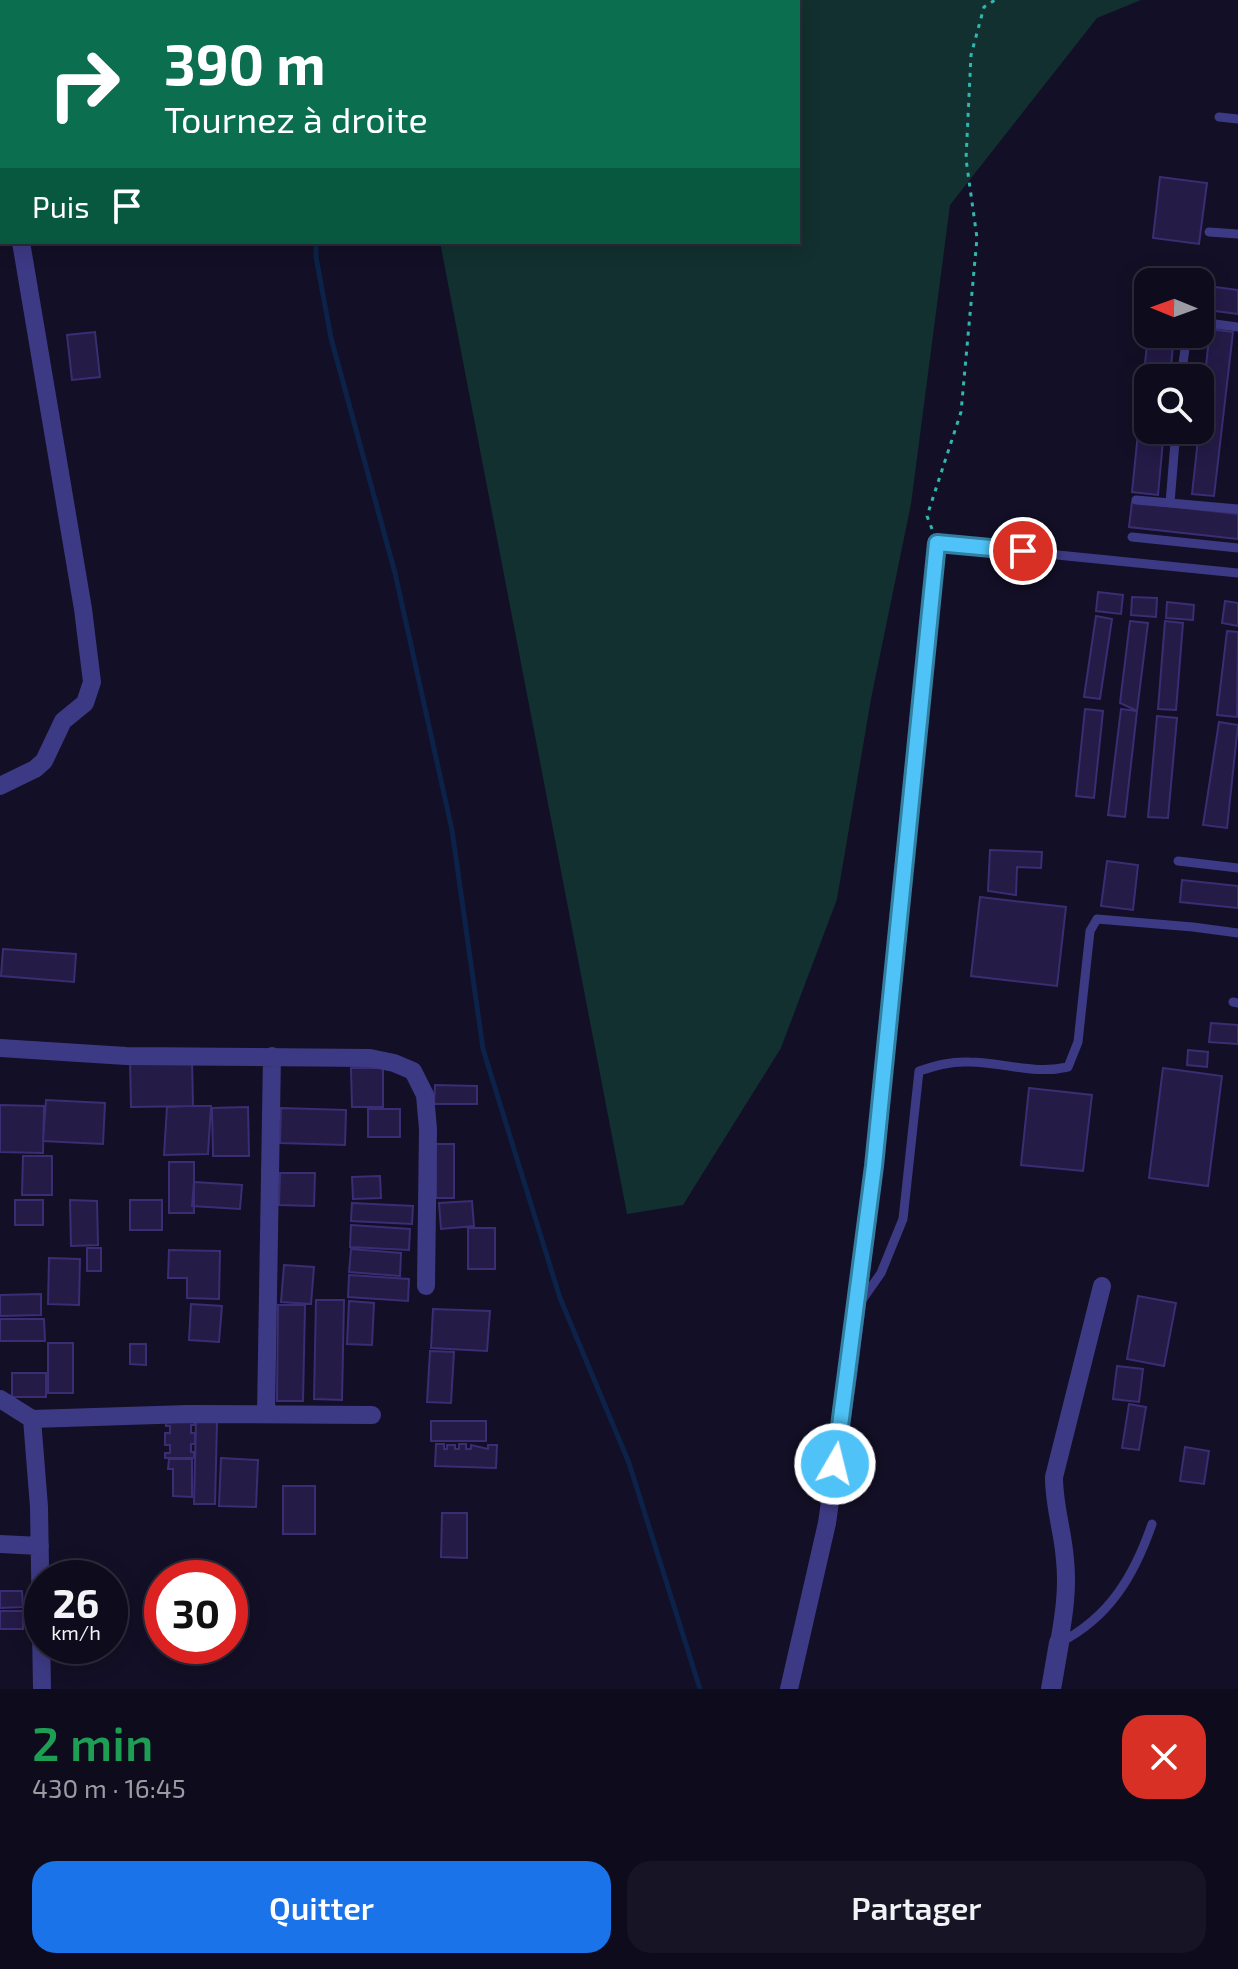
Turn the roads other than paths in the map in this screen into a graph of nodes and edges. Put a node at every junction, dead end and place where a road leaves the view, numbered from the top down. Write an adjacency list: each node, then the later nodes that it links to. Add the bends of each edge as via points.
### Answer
1 (1219, 117): 2 (lane)
2 (1238, 119)
3 (1209, 232): 4 (lane)
4 (1238, 234)
5 (21, 244): 16 (street, via 92,682 85,703 63,721 44,761)
6 (1214, 324): 7 (lane)
7 (1238, 327)
8 (1175, 444): 10 (lane)
9 (1136, 500): 10 (lane)
10 (1170, 503): 11 (lane)
11 (1238, 509)
12 (1132, 537): 14 (lane)
13 (937, 543): 15 (lane); 24 (street)
14 (1238, 548)
15 (1238, 573)
16 (0, 786)
17 (1178, 861): 18 (lane)
18 (1238, 868)
19 (1238, 933): 24 (lane, via 1097,919 1090,931 1078,1042 1068,1067 1049,1072 968,1062 919,1071 903,1219 881,1273)
20 (0, 1048): 21 (street, via 126,1056)
21 (272, 1056): 22 (street, via 370,1058 413,1071 425,1095 428,1129); 26 (street)
22 (426, 1286)
23 (1102, 1286): 32 (street, via 1054,1477 1067,1584)
24 (856, 1309): 34 (street, via 827,1523)
25 (0, 1399): 28 (street)
26 (266, 1414): 27 (street); 28 (street)
27 (372, 1415)
28 (32, 1419): 31 (street)
29 (1152, 1524): 32 (lane, via 1142,1554 1110,1605 1083,1631)
30 (0, 1544): 31 (street)
31 (40, 1546): 33 (street)
32 (1059, 1643): 35 (street)
33 (42, 1689)
34 (789, 1689)
35 (1051, 1689)

